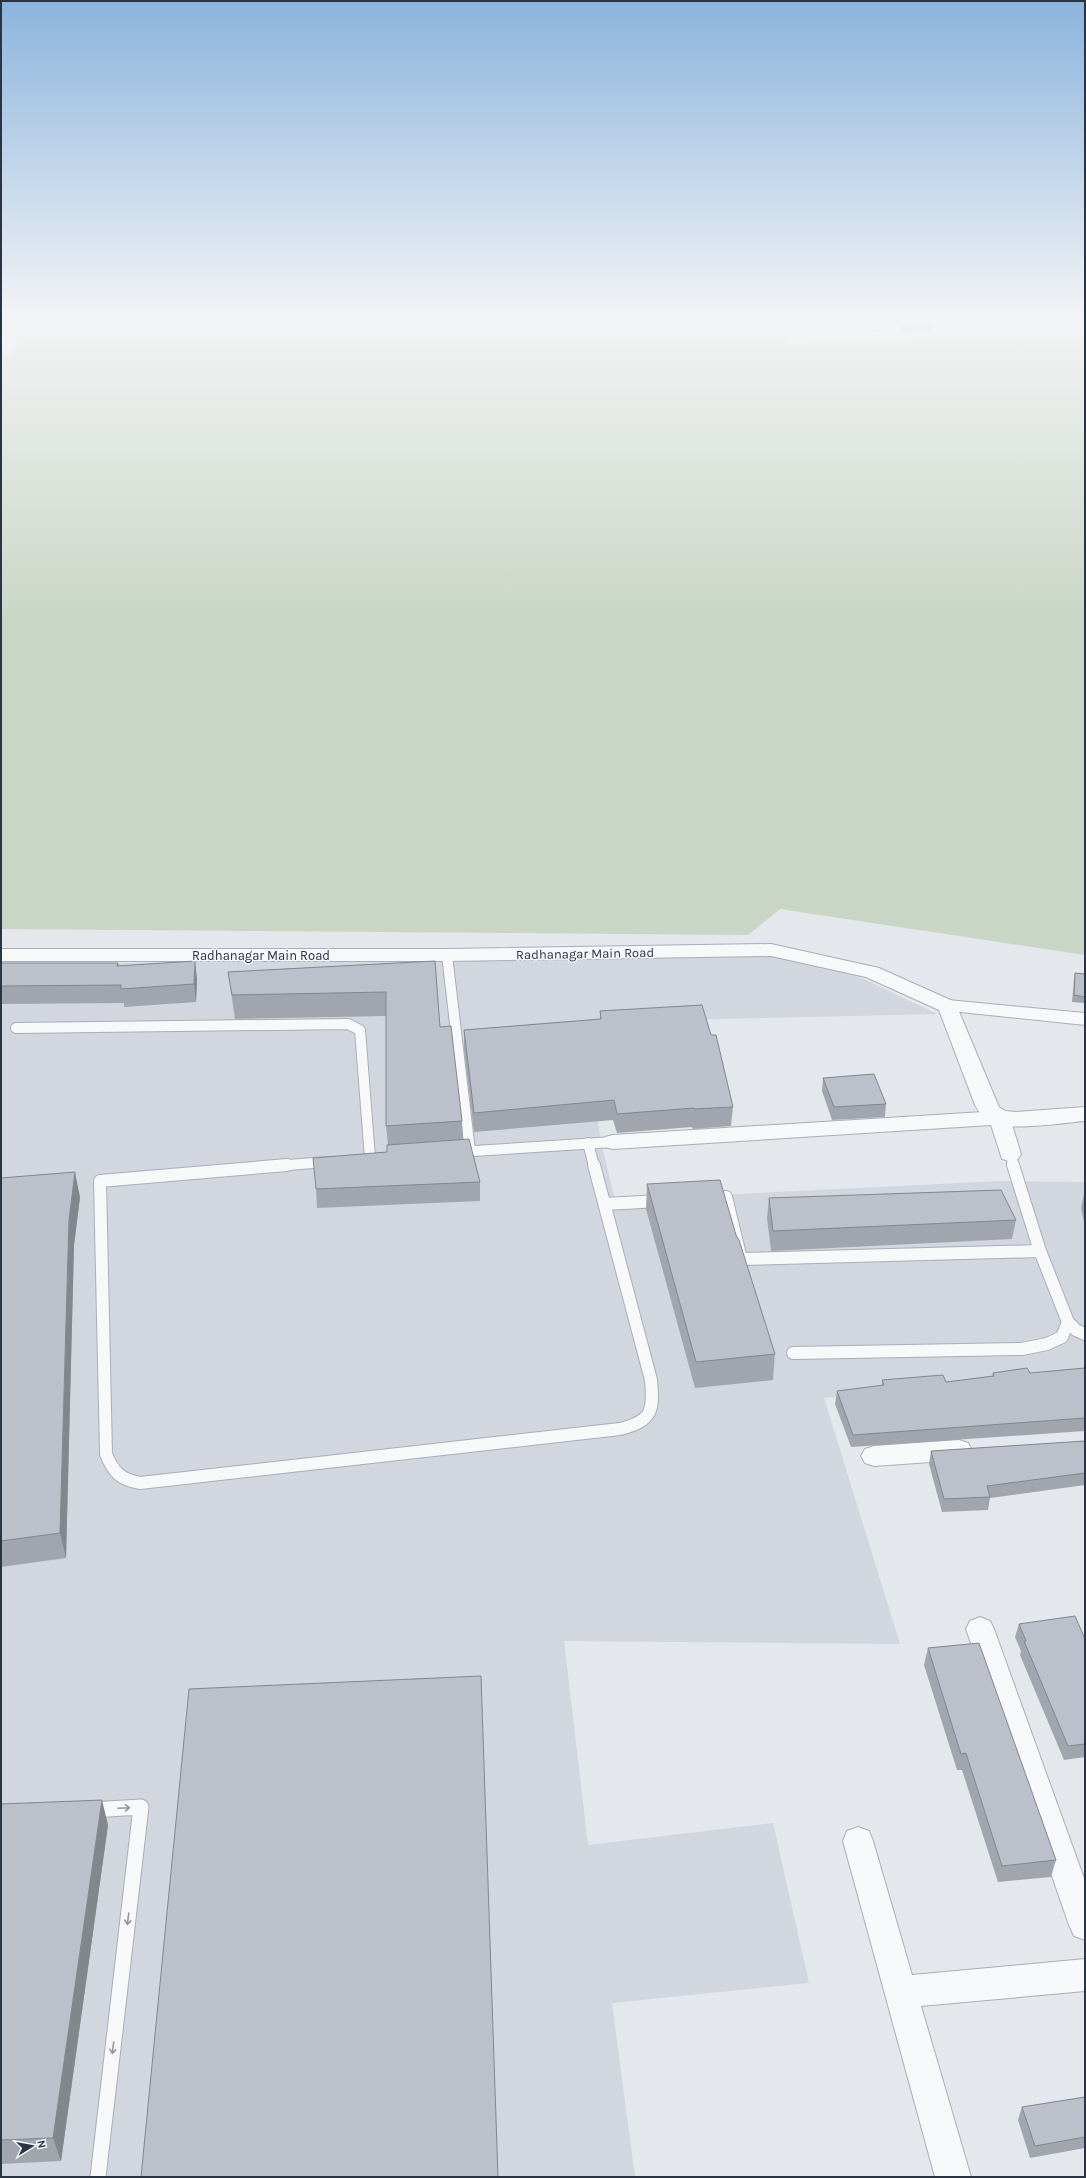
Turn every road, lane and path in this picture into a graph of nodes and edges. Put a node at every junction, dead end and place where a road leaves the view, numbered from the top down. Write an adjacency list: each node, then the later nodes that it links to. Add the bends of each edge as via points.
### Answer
1 (1, 955): 2 (street, Radhanagar Main Road)
2 (447, 955): 3 (street, Radhanagar Main Road, via 771,950 872,972); 10 (lane)
3 (948, 1006): 4 (street); 7 (street, via 986,1105)
4 (1085, 1019)
5 (16, 1028): 13 (lane, via 348,1024 360,1030)
6 (1085, 1114): 7 (street)
7 (999, 1118): 8 (street); 12 (street)
8 (613, 1142): 9 (lane)
9 (588, 1144): 10 (lane); 17 (lane)
10 (470, 1151): 11 (lane)
11 (447, 1153)
12 (1010, 1154): 18 (lane)
13 (370, 1158)
14 (339, 1160): 17 (lane, via 100,1181 106,1454 116,1476 122,1480 140,1483 620,1429 646,1420 653,1406 651,1380)
15 (703, 1199): 18 (lane, via 726,1197 742,1259)
16 (673, 1200): 17 (lane)
17 (605, 1204)
18 (1040, 1251): 19 (lane)
19 (1068, 1322): 20 (lane); 21 (lane, via 1062,1337 1047,1344 1022,1349)
20 (1085, 1334)
21 (793, 1353)
22 (983, 1449): 23 (street)
23 (874, 1456)
24 (980, 1629): 27 (street)
25 (79, 1811): 30 (lane, one-way to 30, via 141,1807)
26 (858, 1841): 29 (street)
27 (1085, 1925)
28 (1085, 1975): 29 (street)
29 (902, 1992): 31 (street)
30 (98, 2177)
31 (953, 2177)

